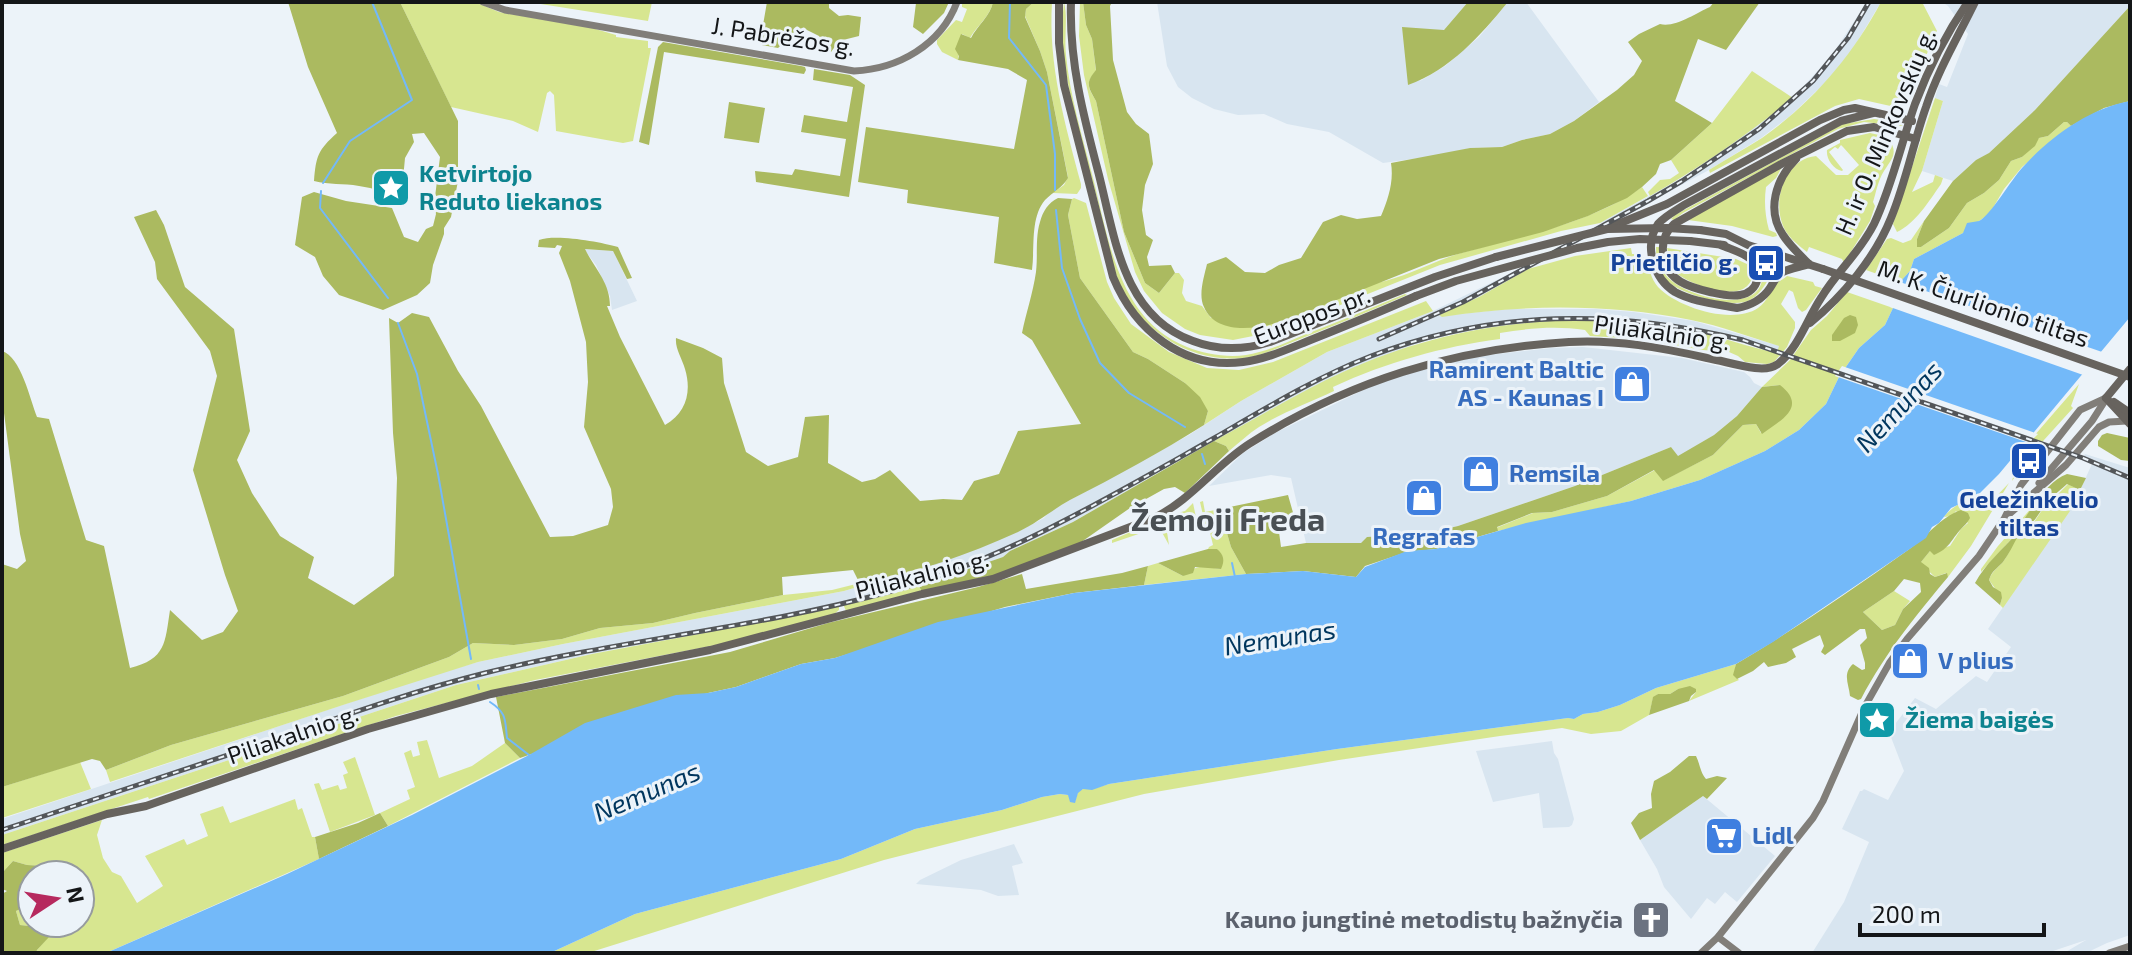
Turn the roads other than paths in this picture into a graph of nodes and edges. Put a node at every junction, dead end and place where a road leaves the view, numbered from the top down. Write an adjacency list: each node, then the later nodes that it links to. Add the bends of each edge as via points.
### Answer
1 (483, 2): 2 (main road, J. Pabrėžos g., via 854,71 888,66 929,43)
2 (957, 2)
3 (1059, 2): 14 (main road, Europos pr., bridge, via 1064,85 1113,277 1143,326 1183,353 1224,363 1253,361 1416,296 1592,245 1640,239)
4 (1071, 2): 13 (main road, Europos pr., bridge, via 1078,93 1120,256 1133,291 1147,310 1187,339 1213,347 1270,342 1435,277)
5 (1968, 2): 8 (main road, H. ir O. Minkovskių g., via 1927,73)
6 (1975, 2): 9 (main road, H. ir O. Minkovskių g., via 1939,71)
7 (1873, 113): 8 (main road); 13 (main road, via 1855,108 1835,113 1656,209); 16 (main road, via 1841,121 1684,205 1664,218 1652,241 1654,265 1666,286 1678,294 1737,308 1759,299 1783,272)
8 (1910, 120): 9 (main road); 10 (main road, H. ir O. Minkovskių g.)
9 (1921, 124): 11 (main road, H. ir O. Minkovskių g.)
10 (1905, 136): 11 (main road); 12 (main road, via 1861,128); 17 (main road, H. ir O. Minkovskių g., via 1875,222)
11 (1916, 139): 17 (main road, H. ir O. Minkovskių g., via 1877,247 1829,308)
12 (1803, 152): 14 (main road, via 1674,224 1663,245 1666,266 1695,289 1745,294 1756,285 1756,265); 16 (main road, via 1780,180 1774,202 1783,236)
13 (1607, 229): 15 (main road, Europos pr., bridge, via 1700,230)
14 (1721, 245): 15 (main road)
15 (1748, 245): 16 (main road)
16 (1809, 264): 19 (main road, M. K. Čiurlionio tiltas, bridge)
17 (1806, 326): 24 (main road, Piliakalnio g., via 1781,360 1768,368 1589,341 1496,350 1414,367 1356,388 1281,426 1239,451 1165,513 993,579 721,647 491,694)
18 (2130, 369): 20 (main road)
19 (2130, 377)
20 (2106, 398): 21 (main road); 22 (main road); 23 (main road, via 2080,410 2021,485)
21 (2129, 419): 22 (main road, via 2099,427 2066,465)
22 (2027, 497): 23 (main road)
23 (2004, 519): 25 (main road, via 1890,662 1813,818)
24 (2, 849)
25 (1718, 937): 27 (main road); 28 (main road)
26 (2130, 946): 29 (main road)
27 (1701, 953)
28 (1739, 953)
29 (2109, 953)

